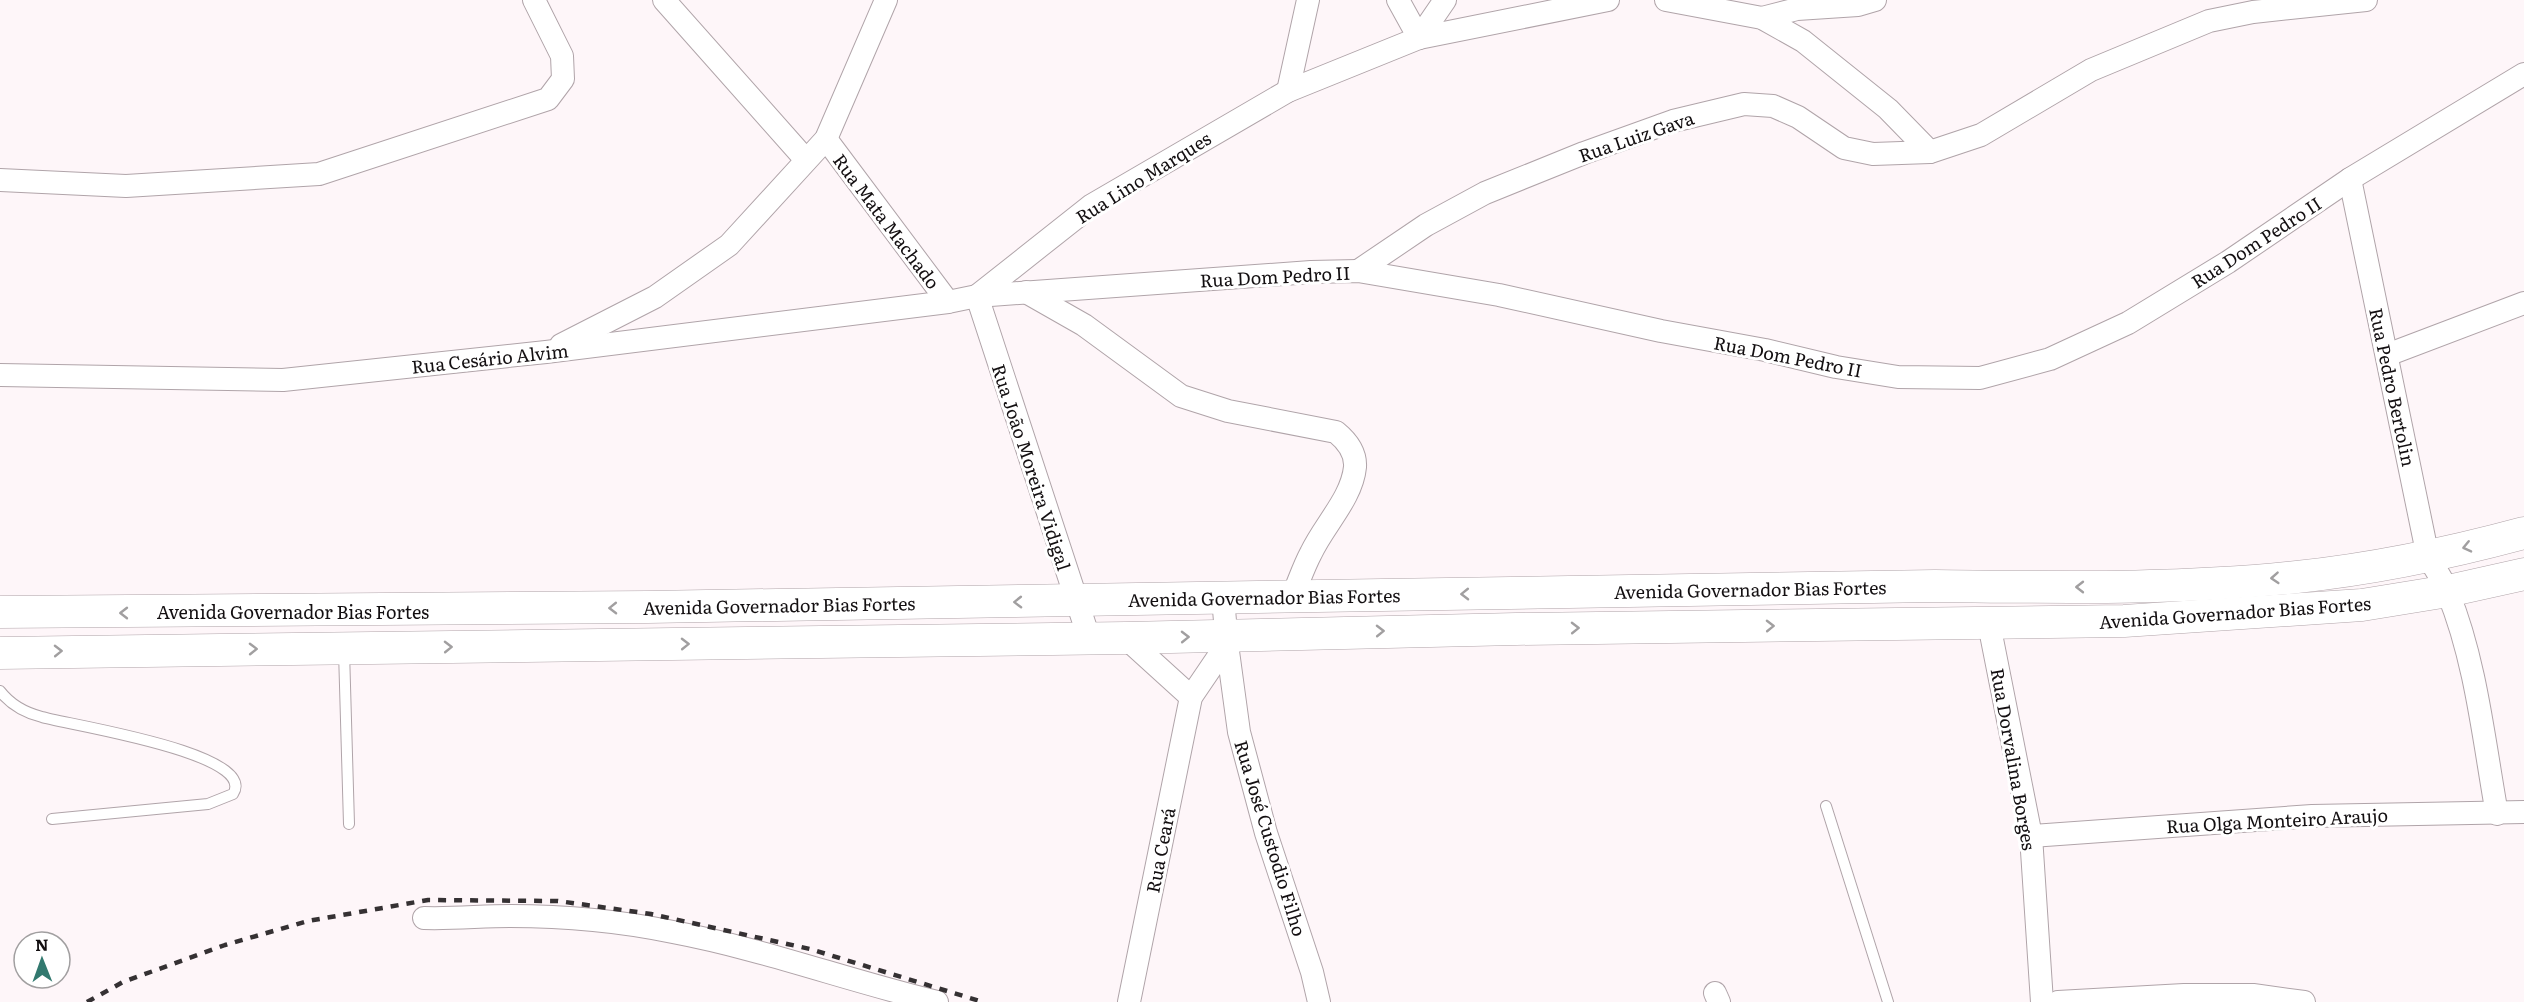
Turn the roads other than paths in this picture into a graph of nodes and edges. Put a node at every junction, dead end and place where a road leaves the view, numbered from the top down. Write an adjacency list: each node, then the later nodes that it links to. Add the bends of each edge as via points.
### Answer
1 (534, 0): 19 (street, via 562,56 562,79 548,99 319,174 126,186)
2 (664, 0): 17 (street)
3 (886, 0): 15 (street)
4 (1308, 0): 14 (street)
5 (1398, 0): 12 (street)
6 (1445, 0): 12 (street)
7 (1608, 0): 12 (street, Rua Lino Marques)
8 (1666, 0): 11 (street)
9 (1875, 0): 11 (street, via 1858,5 1797,9)
10 (2366, 0): 16 (street, Rua Luiz Gava, via 2253,12 2209,21 2091,70 1981,135)
11 (1762, 18): 16 (street, via 1803,41 1888,109)
12 (1419, 38): 14 (street, Rua Lino Marques)
13 (2524, 74): 18 (street, Rua Dom Pedro II)
14 (1288, 91): 22 (street, Rua Lino Marques, via 1092,205)
15 (826, 139): 17 (street); 23 (street, Rua Mata Machado)
16 (1930, 152): 20 (street, Rua Luiz Gava, via 1873,154 1844,148 1798,117 1773,106 1744,104 1715,110 1633,134 1485,193 1426,225)
17 (806, 160): 25 (street, via 729,245 656,297)
18 (2350, 179): 20 (street, Rua Dom Pedro II, via 2128,324 2050,358 1980,378 1898,377 1847,369 1499,295); 26 (street, Rua Pedro Bertolin)
19 (0, 180)
20 (1358, 271): 21 (street, Rua Dom Pedro II)
21 (1026, 292): 22 (street, Rua Dom Pedro II); 34 (street, via 1084,325 1181,396 1228,411 1336,432 1345,439 1355,465 1352,479 1311,552)
22 (976, 296): 23 (street, Rua Cesário Alvim); 36 (street, Rua João Moreira Vidigal)
23 (948, 302): 25 (street, Rua Cesário Alvim)
24 (2524, 303): 26 (street)
25 (546, 352): 27 (street, Rua Cesário Alvim, via 283,380)
26 (2387, 355): 29 (street, Rua Pedro Bertolin)
27 (0, 375)
28 (2524, 532): 29 (main road, Avenida Governador Bias Fortes, one-way to 29)
29 (2428, 557): 31 (main road, Avenida Governador Bias Fortes, one-way to 31, via 2297,577 2150,586); 32 (street, Rua Pedro Bertolin)
30 (2524, 574): 32 (main road, Avenida Governador Bias Fortes)
31 (1935, 586): 33 (main road, Avenida Governador Bias Fortes); 40 (main road)
32 (2448, 591): 41 (main road, Avenida Governador Bias Fortes, via 2362,605 2240,615); 53 (street, Rua Pedro Bertolin, via 2479,708)
33 (1515, 593): 34 (main road, Avenida Governador Bias Fortes, one-way to 34); 42 (main road)
34 (1293, 595): 35 (main road, Avenida Governador Bias Fortes)
35 (1223, 598): 36 (main road, Avenida Governador Bias Fortes); 45 (street)
36 (1076, 601): 37 (main road, Avenida Governador Bias Fortes, one-way to 37); 43 (street, Rua João Moreira Vidigal)
37 (648, 607): 38 (main road, Avenida Governador Bias Fortes, one-way to 38); 46 (main road)
38 (361, 611): 39 (main road, Avenida Governador Bias Fortes, one-way to 39); 47 (main road)
39 (12, 613): 48 (main road)
40 (1940, 624): 41 (main road, Avenida Governador Bias Fortes); 42 (main road, Avenida Governador Bias Fortes, one-way to 40)
41 (1989, 624): 56 (street, Rua Dorvalina Borges)
42 (1516, 629): 45 (main road, Avenida Governador Bias Fortes, one-way to 42)
43 (1089, 638): 44 (main road, Avenida Governador Bias Fortes); 46 (main road, Avenida Governador Bias Fortes, one-way to 43)
44 (1126, 638): 45 (main road, Avenida Governador Bias Fortes, one-way to 45); 50 (street)
45 (1226, 640): 50 (street, Rua Ceará); 60 (street, Rua José Custodio Filho, via 1239,732)
46 (650, 644): 47 (main road, Avenida Governador Bias Fortes, one-way to 46)
47 (352, 648): 48 (main road, Avenida Governador Bias Fortes, one-way to 47); 55 (lane)
48 (10, 652)
49 (0, 691): 54 (lane, via 14,705 41,717 161,744 215,764 236,784 233,794 208,804)
50 (1191, 697): 59 (street, Rua Ceará)
51 (1826, 806): 61 (lane)
52 (2523, 813): 53 (street, Rua Olga Monteiro Araujo)
53 (2497, 814): 56 (street, Rua Olga Monteiro Araujo, via 2312,816)
54 (52, 819)
55 (349, 824)
56 (2031, 836): 62 (street, Rua Dorvalina Borges)
57 (424, 918): 58 (street, via 512,916 590,920 673,932 784,958)
58 (937, 1002)
59 (1129, 1002)
60 (1319, 1002)
61 (1888, 1002)
62 (2042, 1002)
63 (2058, 1002): 64 (street, via 2184,995 2253,995)
64 (2304, 1002)

